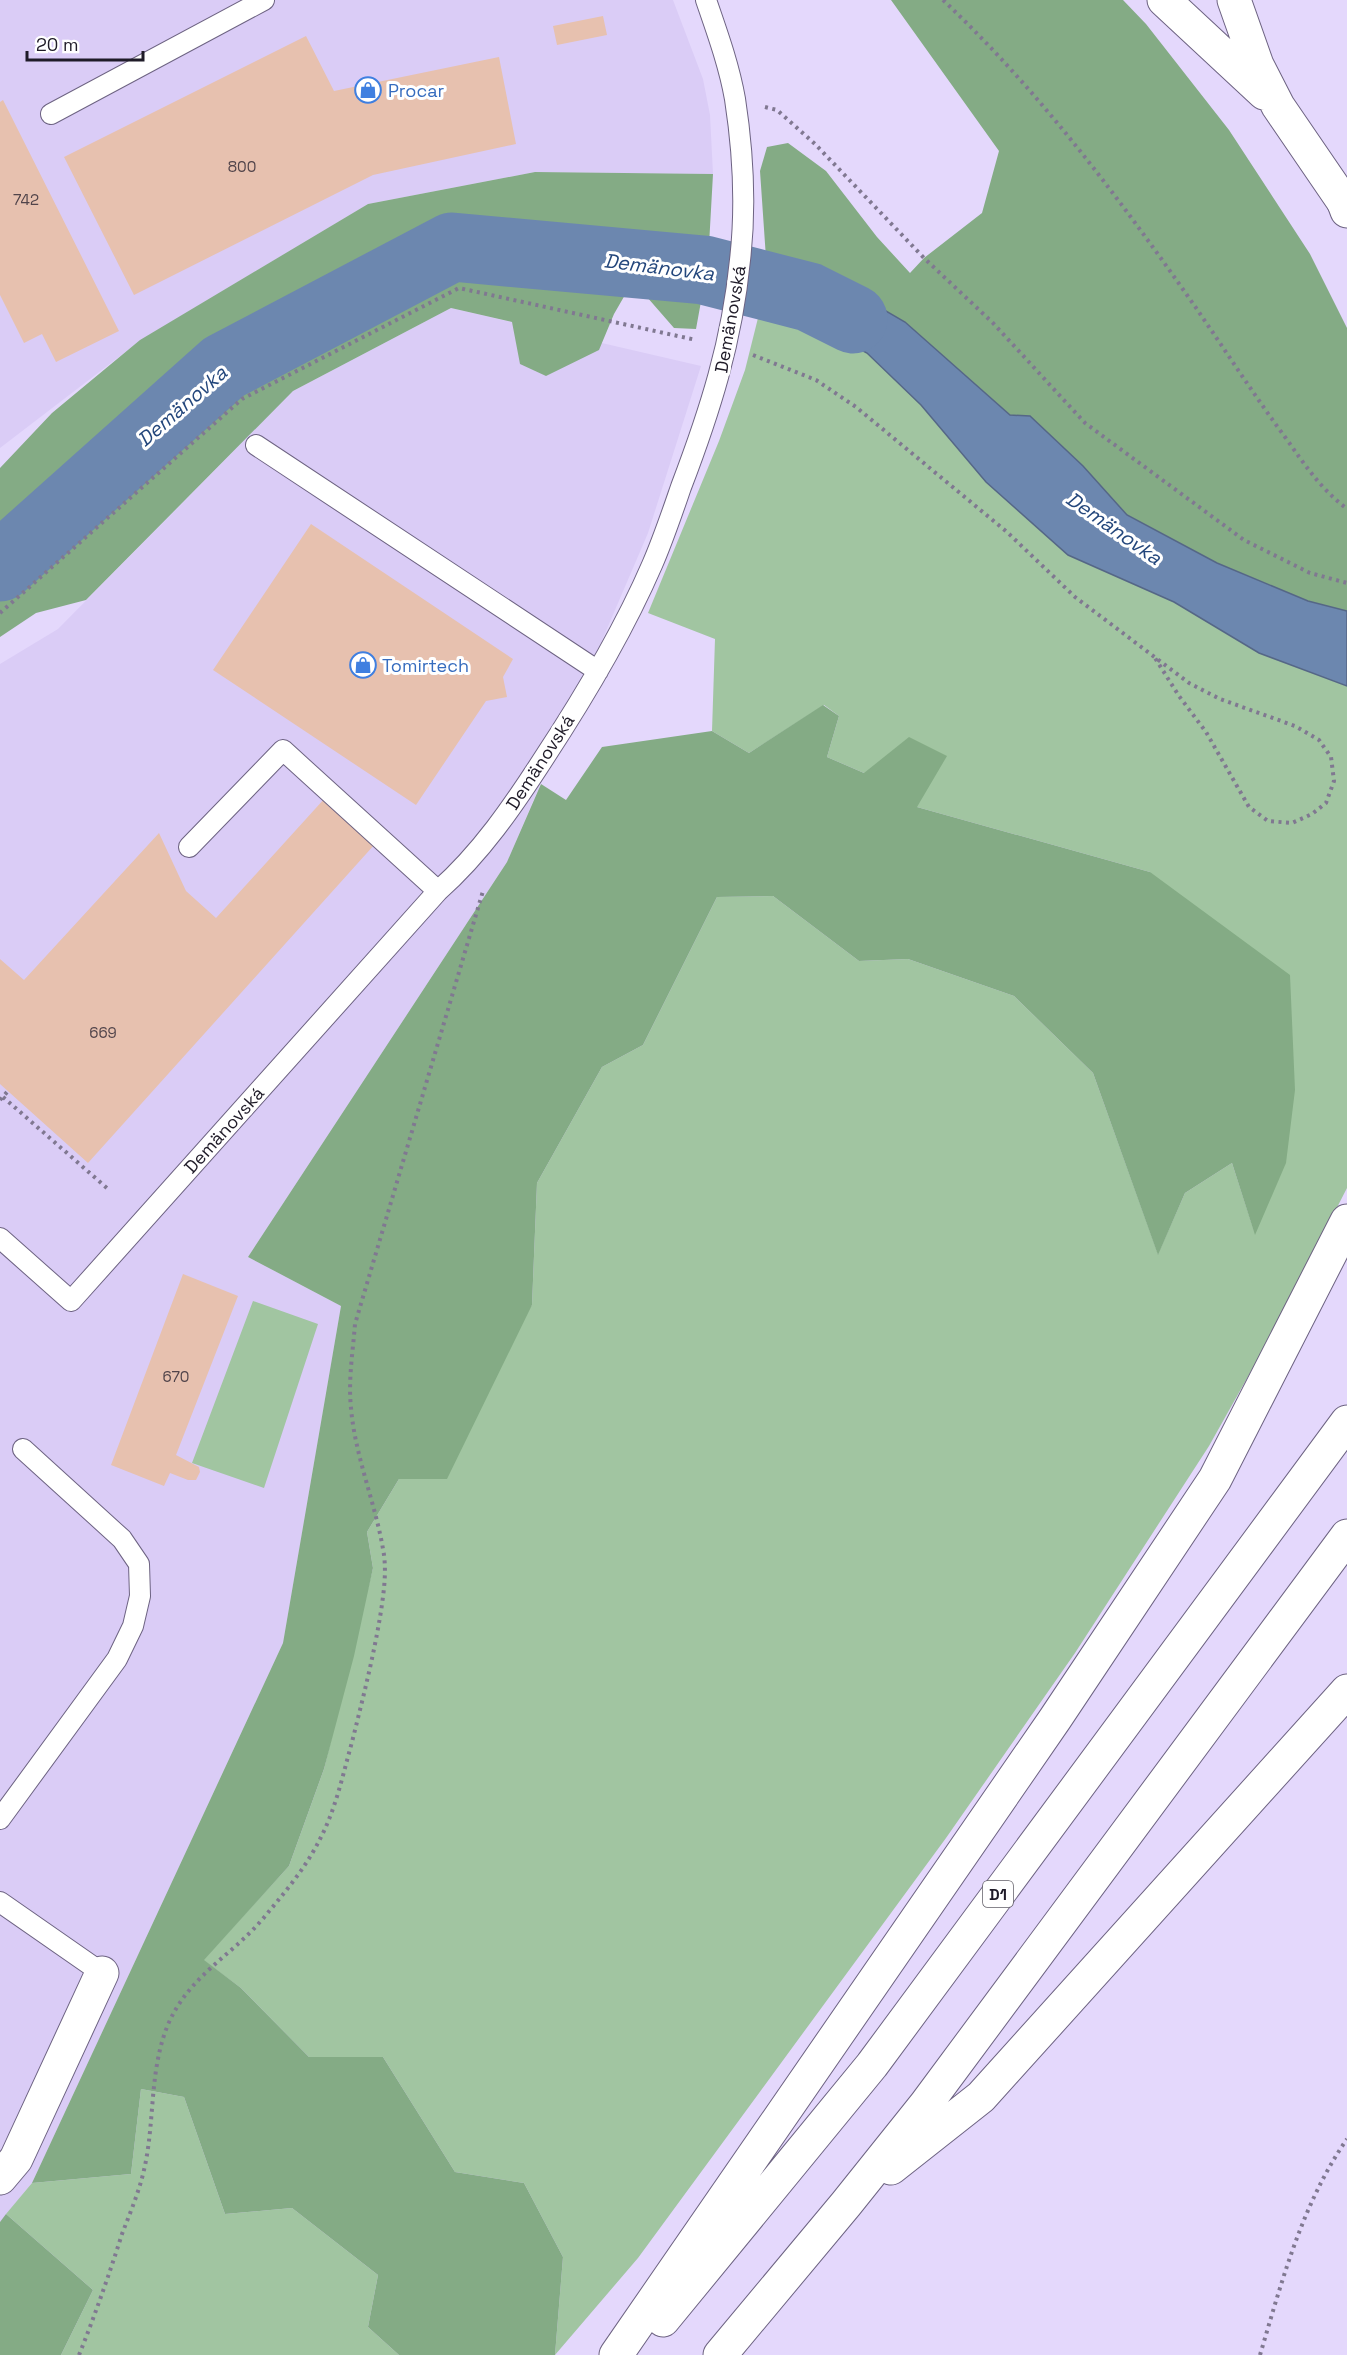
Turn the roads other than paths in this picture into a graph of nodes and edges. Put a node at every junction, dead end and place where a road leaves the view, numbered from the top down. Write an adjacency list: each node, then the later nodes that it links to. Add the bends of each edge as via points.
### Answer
1 (264, 0): 6 (lane)
2 (706, 0): 9 (lane, Demänovská, via 734,97 741,176 741,260 721,375 702,434 652,564)
3 (1164, 0): 5 (main road)
4 (1234, 0): 5 (main road, via 1257,65)
5 (1278, 106): 7 (main road)
6 (51, 114)
7 (1346, 207)
8 (256, 445): 9 (lane)
9 (598, 671): 11 (lane, Demänovská, via 514,804 464,868)
10 (189, 848): 11 (lane, via 283,750)
11 (438, 891): 13 (lane, Demänovská, via 71,1301)
12 (1347, 1221): 23 (main road, via 1215,1479 1055,1719)
13 (0, 1238)
14 (1347, 1422): 24 (main road, D1, via 872,2066)
15 (23, 1449): 18 (lane, via 122,1539 139,1564 140,1596 133,1626 117,1659)
16 (1347, 1536): 22 (main road, via 933,2095)
17 (1347, 1691): 22 (main road, via 981,2097)
18 (0, 1819)
19 (0, 1902): 20 (lane)
20 (102, 1973): 21 (main road, via 16,2159)
21 (0, 2178)
22 (846, 2204): 25 (main road)
23 (616, 2355)
24 (634, 2355)
25 (720, 2355)

